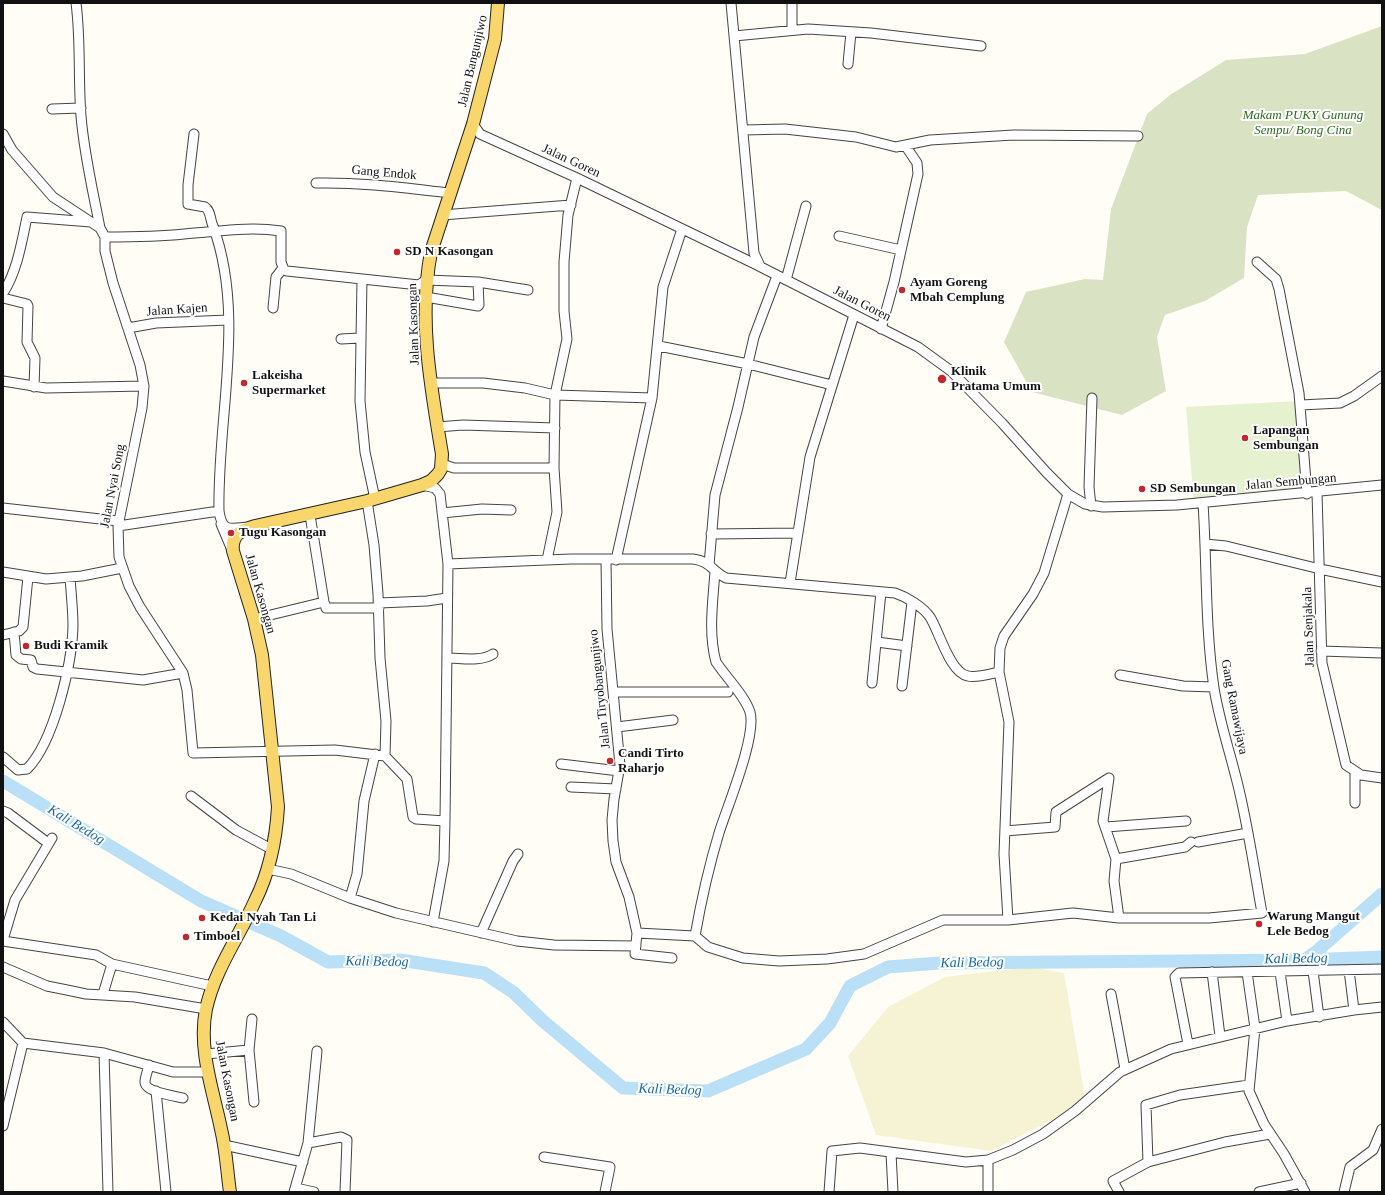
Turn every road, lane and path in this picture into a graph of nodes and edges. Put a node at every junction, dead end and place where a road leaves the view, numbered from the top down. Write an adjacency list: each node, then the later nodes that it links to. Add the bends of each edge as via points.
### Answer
1 (75, 3): 10 (street, Jalan Nyai Song, via 79,32)
2 (498, 3): 13 (main road, Jalan Bangunjiwo, via 495,39)
3 (731, 3): 7 (street)
4 (792, 3): 5 (street)
5 (792, 30): 6 (street); 7 (street)
6 (851, 32): 8 (street); 9 (street)
7 (734, 36): 12 (street)
8 (981, 46)
9 (848, 64)
10 (81, 108): 11 (street); 25 (street, Jalan Nyai Song, via 92,192)
11 (52, 109)
12 (744, 130): 17 (street, via 785,129 863,138 896,147); 31 (street)
13 (474, 131): 18 (street, Jalan Goren); 20 (main road, Jalan Kasongan)
14 (3, 134): 24 (street, via 12,150 53,198)
15 (194, 134): 27 (street, via 188,204 207,208)
16 (1138, 136): 17 (street, via 1014,135 930,140)
17 (905, 145): 30 (street, via 917,163 918,174)
18 (577, 178): 21 (street); 26 (street, Jalan Goren)
19 (316, 183): 20 (street, Gang Endok, via 374,184)
20 (449, 193): 23 (main road, Jalan Kasongan)
21 (571, 205): 23 (street); 60 (street, via 564,262 564,311 568,339)
22 (806, 206): 39 (street)
23 (442, 215): 38 (main road, Jalan Kasongan)
24 (91, 222): 25 (street); 42 (street, via 27,217 8,286)
25 (100, 228): 29 (street, Jalan Nyai Song)
26 (682, 229): 32 (street, Jalan Goren); 52 (street, via 663,287)
27 (215, 232): 29 (street); 35 (street, via 252,228 281,231); 47 (street, via 226,286)
28 (839, 236): 30 (street)
29 (104, 237): 48 (street, Jalan Nyai Song, via 113,283)
30 (901, 250): 49 (street)
31 (754, 253): 32 (street, via 750,258); 34 (street)
32 (743, 258): 34 (street, Jalan Goren)
33 (1257, 262): 63 (street, via 1276,279)
34 (760, 266): 36 (street, Jalan Goren)
35 (283, 268): 37 (street, via 287,271); 45 (street, via 276,277)
36 (777, 276): 39 (street, Jalan Goren); 53 (street, via 754,337)
37 (362, 279): 38 (street, via 419,285); 50 (street)
38 (426, 280): 40 (street); 43 (main road, Jalan Kasongan)
39 (786, 280): 46 (street, Jalan Goren)
40 (478, 282): 41 (street); 43 (street, via 480,306)
41 (528, 290)
42 (3, 293)
43 (426, 297): 56 (main road, Jalan Kasongan, via 426,338)
44 (3, 298): 59 (street, via 28,306 27,342 35,358)
45 (273, 308)
46 (854, 315): 49 (street, Jalan Goren); 57 (street)
47 (228, 320): 48 (street, Jalan Kajen, via 156,323); 78 (street, via 227,394)
48 (128, 328): 58 (street, Jalan Nyai Song)
49 (881, 329): 71 (street, Jalan Goren, via 918,347 945,366)
50 (360, 338): 51 (street); 73 (street, via 360,401)
51 (341, 339)
52 (659, 346): 53 (street); 61 (street)
53 (748, 364): 57 (street); 86 (street, via 715,495)
54 (1382, 376): 63 (street, via 1340,403)
55 (3, 381): 59 (street)
56 (431, 383): 60 (street, via 483,383 521,387); 64 (main road, Jalan Kasongan)
57 (832, 385): 85 (street, via 810,457)
58 (144, 386): 59 (street); 82 (street, Jalan Nyai Song, via 143,404)
59 (34, 387)
60 (555, 395): 61 (street); 65 (street)
61 (652, 398): 91 (street)
62 (1092, 398): 76 (street, via 1089,487)
63 (1301, 406): 72 (street)
64 (437, 427): 65 (street, via 465,425); 66 (main road, Jalan Kasongan)
65 (555, 428): 67 (street)
66 (441, 467): 67 (street); 68 (main road, Jalan Kasongan, via 435,478); 74 (street)
67 (554, 468): 89 (street, via 557,512)
68 (422, 485): 73 (main road, Jalan Kasongan); 74 (street, via 438,490)
69 (1382, 485): 70 (street, Jalan Sembungan)
70 (1317, 493): 72 (street, Jalan Sembungan); 95 (street, Jalan Senjakala)
71 (1068, 494): 76 (street, Jalan Goren); 116 (street, via 1044,573 1004,636)
72 (1306, 494): 75 (street, Jalan Sembungan)
73 (371, 500): 81 (main road, Jalan Kasongan); 105 (street)
74 (441, 501): 80 (street)
75 (1203, 503): 76 (street, Jalan Goren); 87 (street, Gang Ramawijaya)
76 (1091, 506)
77 (3, 508): 82 (street)
78 (219, 510): 82 (street); 83 (street)
79 (511, 510): 80 (street, via 482,509)
80 (442, 513): 92 (street)
81 (310, 515): 84 (main road, Jalan Kasongan); 103 (street)
82 (118, 524): 93 (street, Jalan Nyai Song, via 118,550)
83 (221, 524): 84 (street, via 227,528); 88 (street)
84 (255, 526): 88 (main road, Jalan Kasongan, via 236,535 232,545)
85 (798, 533): 86 (street); 100 (street)
86 (711, 534): 94 (street)
87 (1206, 544): 95 (street, via 1226,546); 121 (street, Gang Ramawijaya, via 1209,638)
88 (233, 551): 106 (main road, Jalan Kasongan)
89 (547, 560): 90 (street); 92 (street)
90 (606, 560): 91 (street); 122 (street, Jalan Tiryobangunjiwo, via 607,629)
91 (616, 560): 94 (street, via 693,559 702,560)
92 (448, 564): 102 (street)
93 (122, 568): 98 (street); 117 (street, Jalan Nyai Song, via 140,607)
94 (712, 568): 100 (street, via 726,578); 154 (street, via 714,655 716,662 748,706 751,728 719,833)
95 (1320, 569): 99 (street); 111 (street, Jalan Senjakala)
96 (3, 572): 97 (street)
97 (28, 577): 98 (street); 107 (street, via 24,627)
98 (70, 577): 115 (street, via 73,627)
99 (1382, 582)
100 (790, 583): 101 (street)
101 (881, 592): 104 (street, via 906,596); 109 (street)
102 (447, 598): 105 (street); 114 (street)
103 (324, 602): 105 (street, via 326,608); 106 (street)
104 (912, 602): 110 (street); 116 (street, via 926,612 946,651 962,673 968,676)
105 (379, 605): 128 (street, via 380,658 386,721)
106 (254, 619): 126 (main road, Jalan Kasongan, via 265,671)
107 (14, 632): 108 (street); 115 (street, via 16,653 19,658 31,660 33,667 37,669)
108 (3, 635)
109 (877, 642): 110 (street); 119 (street)
110 (907, 646): 120 (street)
111 (1321, 651): 112 (street); 132 (street, Jalan Senjakala, via 1327,691 1344,761)
112 (1382, 653)
113 (493, 654): 114 (street, via 479,658)
114 (447, 658): 139 (street)
115 (67, 672): 117 (street, via 143,680); 129 (street, via 44,743 30,766 18,770)
116 (998, 672): 142 (street, via 1009,722)
117 (183, 673): 126 (street, Jalan Nyai Song, via 193,753)
118 (1120, 675): 121 (street, via 1183,686)
119 (872, 683)
120 (902, 686)
121 (1214, 687): 143 (street, Gang Ramawijaya, via 1224,740 1240,792)
122 (613, 692): 123 (street); 125 (street, Jalan Tiryobangunjiwo)
123 (728, 692)
124 (673, 720): 125 (street)
125 (618, 727): 131 (street, Jalan Tiryobangunjiwo)
126 (272, 752): 127 (street, via 335,750); 144 (main road, Jalan Kasongan, via 278,807)
127 (375, 754): 128 (street); 148 (street, via 364,801 357,874)
128 (385, 756): 139 (street, via 407,779 412,817)
129 (3, 757)
130 (561, 764): 131 (street)
131 (619, 771): 135 (street, Jalan Tiryobangunjiwo)
132 (1355, 773): 133 (street); 137 (street)
133 (1382, 778)
134 (571, 787): 135 (street)
135 (616, 789): 153 (street, Jalan Tiryobangunjiwo, via 612,820 616,862 629,897)
136 (191, 796): 144 (street, via 236,830)
137 (1354, 803)
138 (3, 811): 155 (street, via 50,840 15,900)
139 (445, 821): 151 (street, via 444,861)
140 (1186, 821): 141 (street)
141 (1106, 827): 142 (street, via 1103,821 1108,778 1056,812 1055,827); 146 (street)
142 (1005, 831): 150 (street, via 1004,868)
143 (1248, 833): 146 (street); 149 (street, Gang Ramawijaya, via 1262,913 1208,918)
144 (273, 850): 147 (main road, Jalan Kasongan)
145 (518, 854): 152 (street)
146 (1116, 859): 149 (street, via 1114,881)
147 (268, 869): 148 (street, via 291,874); 166 (main road, Jalan Kasongan, via 255,902 232,942)
148 (350, 898): 151 (street)
149 (1119, 918): 150 (street, via 1073,914)
150 (1008, 920): 154 (street, via 943,920 864,954 827,959 779,961 743,958 708,947)
151 (433, 922): 152 (street)
152 (481, 933): 156 (street, via 517,941 554,945)
153 (638, 933): 154 (street); 156 (street)
154 (695, 936)
155 (3, 939): 158 (street, via 96,955)
156 (636, 946): 157 (street, via 635,954)
157 (672, 958)
158 (112, 964): 166 (street); 167 (street)
159 (3, 967): 167 (street, via 47,986 86,994)
160 (1382, 969): 161 (street)
161 (1349, 970): 162 (street); 171 (street)
162 (1313, 971): 165 (street); 172 (street)
163 (1212, 972): 164 (street); 177 (street); 179 (street, via 1179,973 1175,976)
164 (1247, 972): 165 (street); 176 (street)
165 (1280, 972): 174 (street)
166 (212, 986): 170 (main road, Jalan Kasongan)
167 (103, 994): 170 (street)
168 (1110, 994): 185 (street)
169 (1382, 1007): 171 (street)
170 (206, 1009): 183 (main road, Jalan Kasongan)
171 (1354, 1010): 172 (street)
172 (1319, 1017): 174 (street)
173 (252, 1019): 180 (street)
174 (1287, 1021): 176 (street)
175 (3, 1022): 178 (street)
176 (1255, 1028): 177 (street); 187 (street)
177 (1220, 1036): 179 (street)
178 (23, 1043): 182 (street); 191 (street)
179 (1188, 1044): 185 (street)
180 (249, 1050): 183 (street); 190 (street)
181 (317, 1050): 194 (street)
182 (104, 1053): 184 (street); 203 (street)
183 (206, 1054): 186 (main road, Jalan Kasongan)
184 (149, 1065): 186 (street, via 173,1072); 188 (street, via 145,1083)
185 (1125, 1069): 198 (street, via 1043,1134)
186 (208, 1072): 195 (main road, Jalan Kasongan)
187 (1249, 1085): 193 (street, via 1256,1110); 200 (street, via 1180,1095 1146,1106)
188 (156, 1092): 189 (street); 204 (street)
189 (183, 1098)
190 (254, 1102)
191 (3, 1126)
192 (1382, 1129): 215 (street, via 1373,1150 1350,1167)
193 (1270, 1134): 200 (street, via 1225,1142); 201 (street)
194 (308, 1143): 199 (street); 207 (street, via 341,1137 347,1140)
195 (224, 1145): 199 (street); 205 (main road, Jalan Kasongan)
196 (891, 1153): 198 (street, via 966,1162); 209 (street, via 860,1148 832,1151); 210 (street)
197 (544, 1156): 208 (street, via 610,1168)
198 (988, 1160): 211 (street)
199 (303, 1162): 202 (street)
200 (1148, 1162): 212 (street, via 1113,1181)
201 (1301, 1183): 213 (street); 214 (street)
202 (295, 1190): 206 (street)
203 (108, 1192)
204 (166, 1192)
205 (230, 1192)
206 (314, 1192)
207 (345, 1192)
208 (605, 1192)
209 (829, 1192)
210 (893, 1192)
211 (988, 1192)
212 (1119, 1192)
213 (1260, 1192)
214 (1305, 1192)
215 (1344, 1192)

